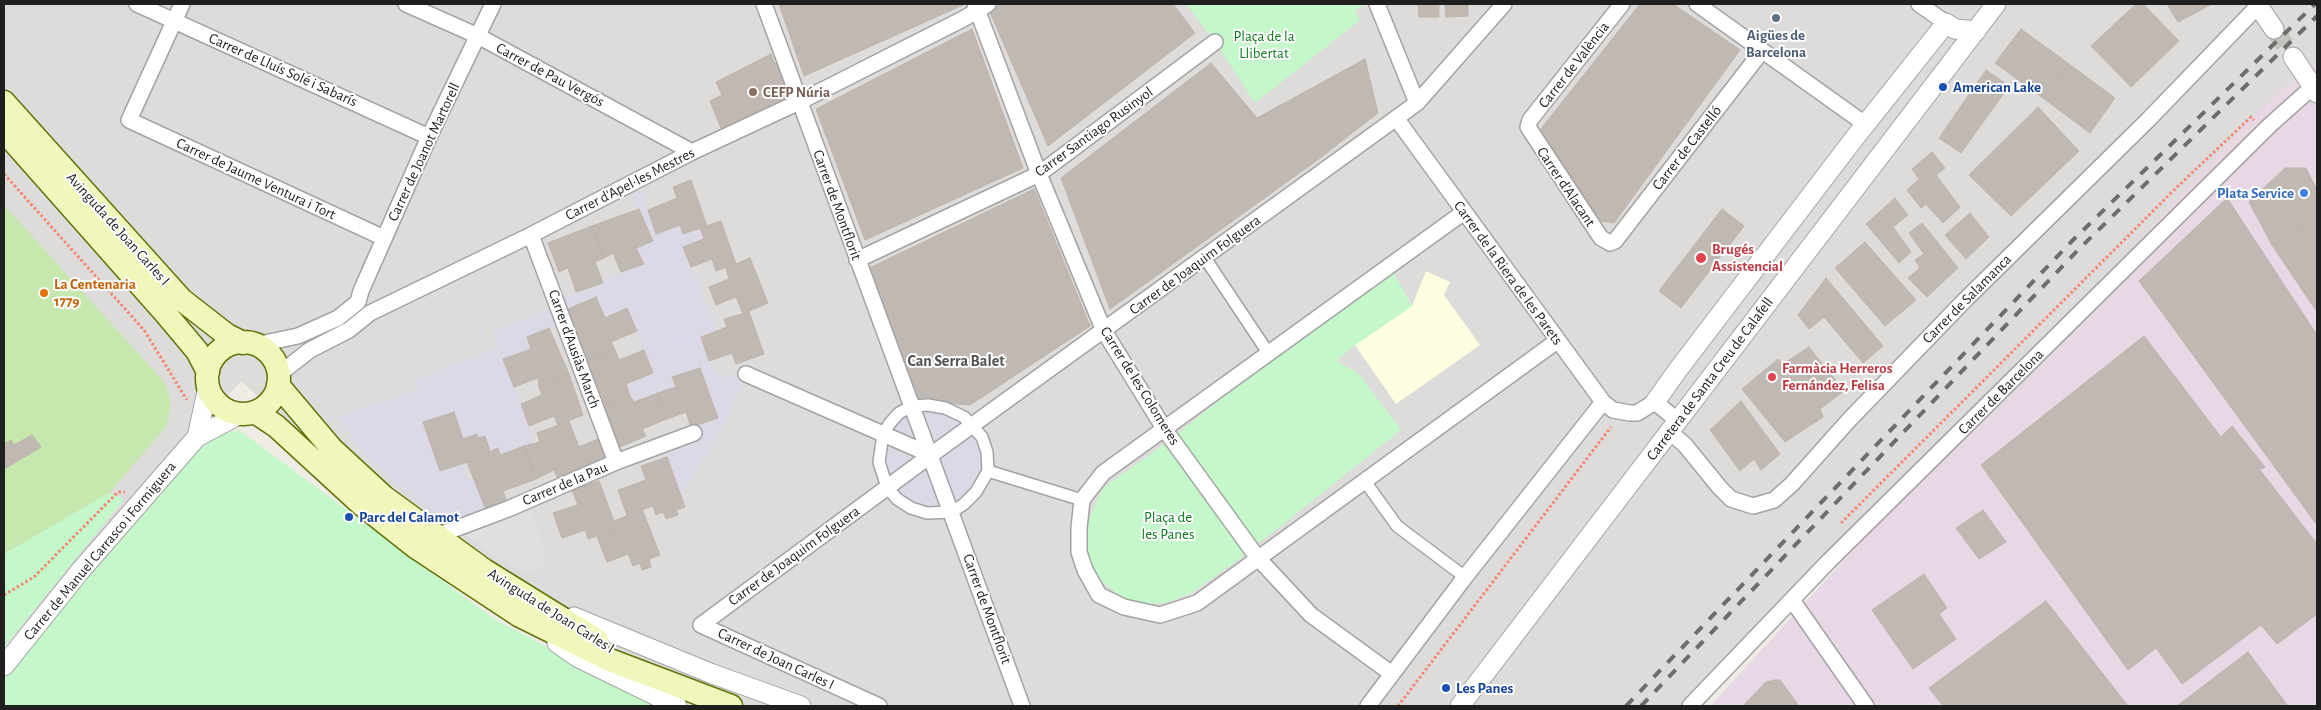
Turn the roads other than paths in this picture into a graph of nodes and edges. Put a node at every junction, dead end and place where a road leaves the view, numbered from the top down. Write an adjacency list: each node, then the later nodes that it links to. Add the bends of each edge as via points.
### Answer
1 (137, 4): 14 (street, Carrer de Lluís Solé i Sabarís)
2 (182, 4): 14 (street)
3 (406, 4): 18 (street, Carrer de Pau Vergós)
4 (493, 4): 18 (street, Carrer de Joanot Martorell)
5 (764, 4): 24 (street, Carrer de Montflorit)
6 (1377, 4): 25 (street)
7 (1504, 4): 25 (street, Carrer de Joaquim Folguera)
8 (1622, 4): 28 (street, Carrer de València, via 1530,120)
9 (1696, 4): 20 (street)
10 (1919, 4): 15 (street)
11 (1996, 4): 17 (street, Carretera de Santa Creu de Calafell)
12 (2258, 4): 16 (street); 53 (street, Carrer de Salamanca, via 2148,120 1965,300 1774,500 1753,506 1731,499 1685,445)
13 (980, 6): 24 (street, Carrer d'Apel·les Mestres); 32 (street, Carrer de les Colomeres)
14 (174, 21): 30 (street, Carrer de Lluís Solé i Sabarís); 35 (street, Carrer de Jaume Ventura i Tort, via 129,120)
15 (1946, 23): 17 (street, via 1955,29); 27 (street)
16 (2274, 29)
17 (1976, 31): 53 (street, Carretera de Santa Creu de Calafell)
18 (478, 36): 30 (street, Carrer de Joanot Martorell); 31 (street, Carrer de Pau Vergós)
19 (1215, 42): 32 (street, Carrer Santiago Rusinyol)
20 (1762, 51): 27 (street); 36 (street, Carrer de Castelló, via 1616,241)
21 (2293, 57): 22 (street)
22 (2316, 88): 68 (street, Carrer de Barcelona, via 2264,131)
23 (4, 102): 43 (main road, Avinguda de Joan Carles I, via 182,300 227,336)
24 (799, 102): 31 (street, Carrer d'Apel·les Mestres); 38 (street, Carrer de Montflorit)
25 (1417, 104): 26 (street, Carrer de Joaquim Folguera)
26 (1396, 118): 33 (street, Carrer de la Riera de les Parets); 37 (street, Carrer de Joaquim Folguera)
27 (1866, 124): 49 (street)
28 (1528, 127): 36 (street, Carrer d'Alacant, via 1600,238)
29 (4, 131): 46 (main road, Avinguda de Joan Carles I, via 197,351)
30 (429, 137): 35 (street, Carrer de Joanot Martorell)
31 (692, 152): 34 (street, Carrer d'Apel·les Mestres)
32 (1038, 174): 38 (street, Carrer Santiago Rusinyol); 41 (street, Carrer de les Colomeres)
33 (1464, 212): 42 (street, Carrer de la Riera de les Parets); 44 (street)
34 (531, 235): 40 (street, Carrer d'Apel·les Mestres); 59 (street, Carrer d'Ausiàs March)
35 (384, 238): 39 (street, Carrer de Joanot Martorell)
36 (1610, 243)
37 (1205, 258): 41 (street, Carrer de Joaquim Folguera); 44 (street)
38 (857, 260): 50 (street, Carrer de Montflorit)
39 (358, 302): 40 (street); 43 (street, Carrer de Joanot Martorell, via 338,318 298,336)
40 (370, 313): 47 (street, Carrer d'Apel·les Mestres, via 349,330 310,350)
41 (1104, 331): 52 (street, Carrer de Joaquim Folguera); 54 (street, Carrer de les Colomeres)
42 (1557, 341): 48 (street, Carrer de la Riera de les Parets); 61 (street)
43 (249, 344): 46 (main road, via 231,345 220,351 212,361); 47 (main road, via 269,355 276,366)
44 (1269, 354): 54 (street)
45 (746, 374): 56 (street)
46 (208, 380): 51 (main road, via 212,395 220,405 227,410); 57 (street, Carrer de Manuel Carrasco i Formiguera)
47 (278, 380): 51 (main road, via 268,404); 65 (main road, Avinguda de Joan Carles I, via 332,449 384,496)
48 (1603, 402): 49 (street, Carrer de la Riera de les Parets, via 1613,410 1630,413 1637,413); 67 (street)
49 (1655, 402): 53 (street, Carrer de Salamanca)
50 (912, 406): 52 (street, via 946,408); 56 (street, via 899,413); 58 (street, Carrer de Montflorit)
51 (247, 413): 57 (street, Carrer de Manuel Carrasco i Formiguera); 69 (main road, Avinguda de Joan Carles I, via 276,426 361,504 414,546)
52 (973, 425): 58 (street, Carrer de Joaquim Folguera); 60 (street, via 987,452)
53 (1674, 426): 79 (street, Carretera de Santa Creu de Calafell)
54 (1165, 430): 63 (street, via 1103,473); 66 (street, Carrer de les Colomeres)
55 (694, 433): 59 (street, Carrer de la Pau)
56 (883, 434): 58 (street); 62 (street, via 879,462)
57 (197, 437): 71 (street, Carrer de Manuel Carrasco i Formiguera, via 81,570)
58 (931, 455): 62 (street, Carrer de Joaquim Folguera); 64 (street, Carrer de Montflorit)
59 (616, 462): 65 (street, Carrer de la Pau)
60 (988, 471): 63 (street); 64 (street, via 976,492)
61 (1364, 480): 66 (street); 67 (street, via 1397,526)
62 (888, 487): 64 (street, via 897,499 911,508 927,514); 70 (street, Carrer de Joaquim Folguera)
63 (1082, 500): 66 (street, via 1079,552 1085,570 1099,595 1124,607 1160,615 1197,603)
64 (952, 512): 77 (street, Carrer de Montflorit)
65 (436, 536): 69 (main road, Avinguda de Joan Carles I, via 484,570)
66 (1257, 557): 72 (street, Carrer de les Colomeres, via 1310,615)
67 (1465, 577): 72 (street)
68 (1792, 600): 80 (street, Carrer de Barcelona); 81 (street)
69 (525, 607): 73 (street, Avinguda de Joan Carles I, via 577,657); 74 (main road, Avinguda de Joan Carles I, via 695,692); 75 (street)
70 (701, 625): 76 (street, Carrer de Joan Carles I)
71 (4, 666)
72 (1392, 674): 78 (street)
73 (677, 706)
74 (731, 706)
75 (801, 706)
76 (879, 706)
77 (1022, 706)
78 (1368, 706)
79 (1460, 706)
80 (1690, 706)
81 (1866, 706)

